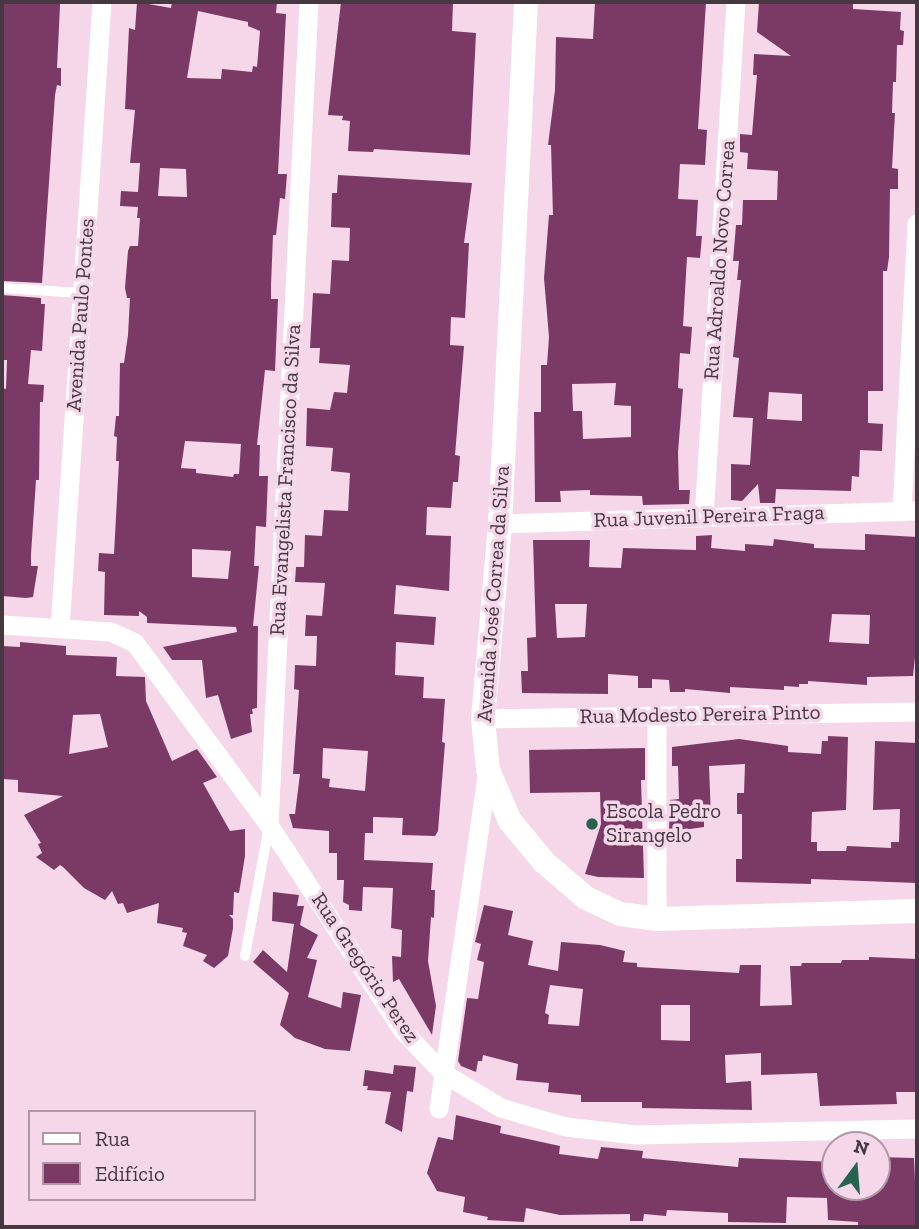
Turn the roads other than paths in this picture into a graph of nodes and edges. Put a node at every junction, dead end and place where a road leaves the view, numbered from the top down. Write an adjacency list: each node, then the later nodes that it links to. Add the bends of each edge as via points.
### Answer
1 (102, 2): 7 (street, Avenida Paulo Pontes)
2 (309, 2): 17 (street, Rua Evangelista Francisco da Silva)
3 (526, 2): 10 (street, Avenida José Correa da Silva)
4 (736, 2): 9 (street, Rua Adroaldo Novo Correa)
5 (917, 224): 8 (street)
6 (2, 288): 7 (lane)
7 (82, 293): 12 (street, Avenida Paulo Pontes)
8 (910, 511): 9 (street, Rua Juvenil Pereira Fraga)
9 (704, 518): 10 (street, Rua Juvenil Pereira Fraga)
10 (500, 524): 15 (street, Avenida José Correa da Silva)
11 (2, 625): 12 (street, Rua Gregório Perez)
12 (60, 629): 17 (street, Rua Gregório Perez, via 111,632 135,643)
13 (917, 712): 14 (street, Rua Modesto Pereira Pinto)
14 (657, 716): 15 (street, Rua Modesto Pereira Pinto); 19 (street)
15 (483, 719): 16 (street, Avenida José Correa da Silva)
16 (488, 770): 19 (street, Avenida José Correa da Silva, via 510,821 544,862 586,898 620,914); 21 (street)
17 (269, 825): 20 (lane, Rua Evangelista Francisco da Silva); 21 (street, Rua Gregório Perez, via 403,1031)
18 (917, 911): 19 (street, Avenida José Correa da Silva)
19 (657, 919)
20 (244, 956)
21 (443, 1073): 22 (street); 23 (street, Rua Gregório Perez, via 501,1108 566,1127 636,1135)
22 (439, 1109)
23 (917, 1129)

